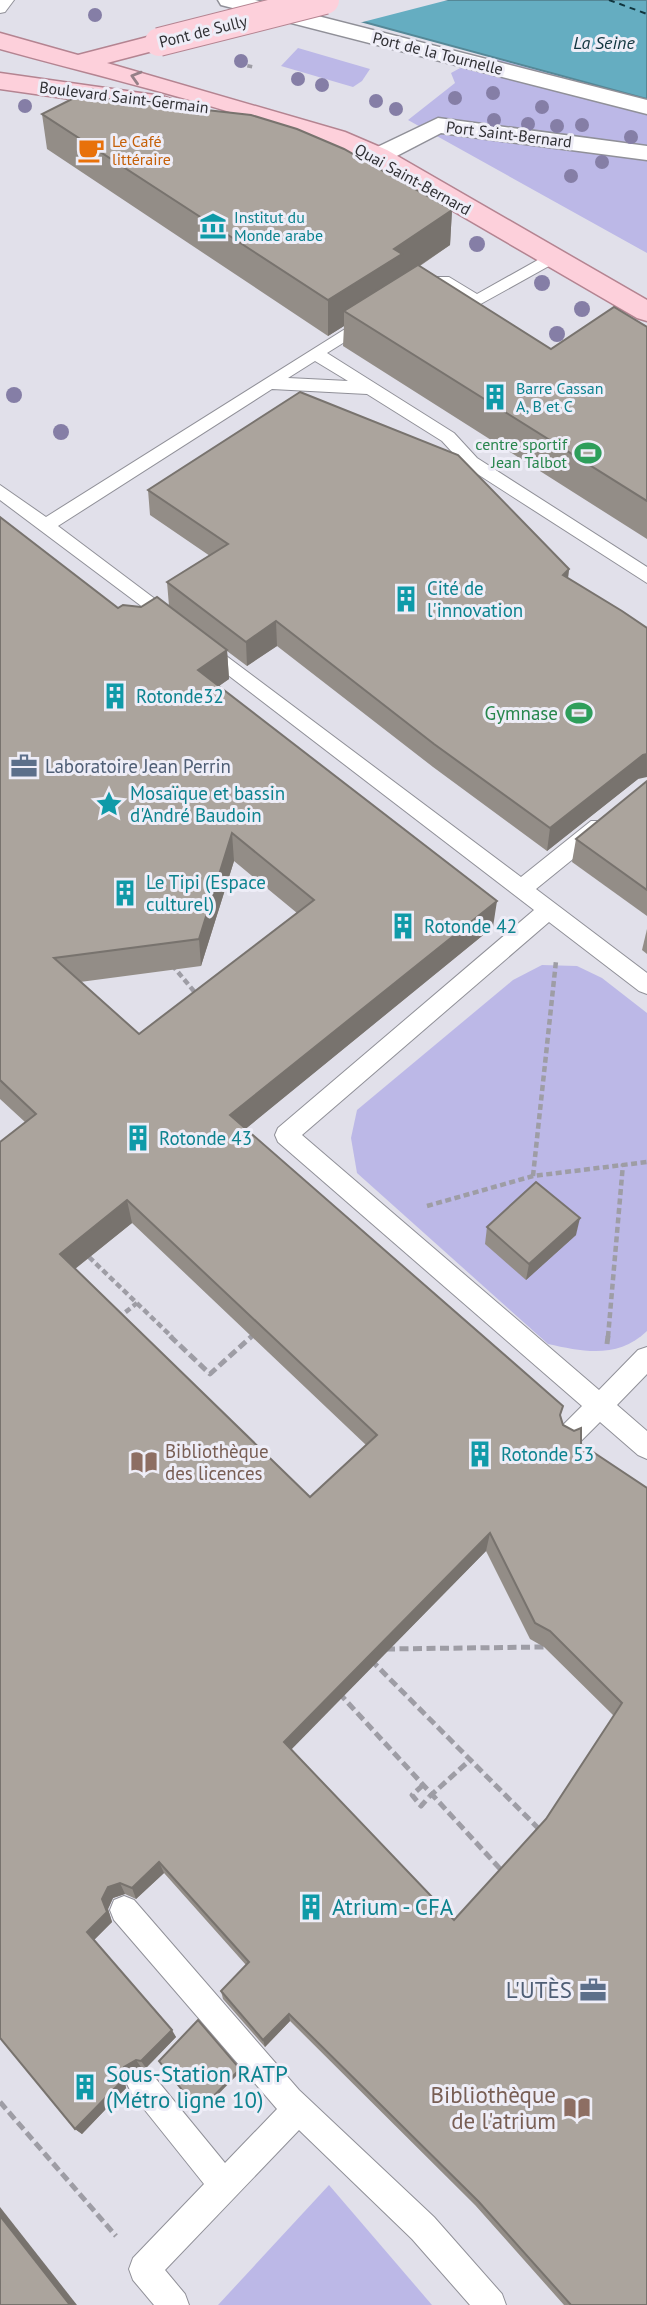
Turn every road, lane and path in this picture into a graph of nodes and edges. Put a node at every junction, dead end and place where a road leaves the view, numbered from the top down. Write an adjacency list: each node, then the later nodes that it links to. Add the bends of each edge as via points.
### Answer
1 (7, 0): 4 (lane)
2 (229, 0): 11 (street, Port de la Tournelle)
3 (325, 0): 6 (main road, Pont de Sully, bridge)
4 (0, 9)
5 (0, 41): 6 (main road, Quai Saint-Bernard)
6 (81, 61): 8 (main road, Boulevard Saint-Germain); 12 (main road, Quai Saint-Bernard, one-way to 6)
7 (240, 64): 9 (path)
8 (0, 67)
9 (253, 67)
10 (0, 81): 12 (main road, Boulevard Saint-Germain)
11 (647, 107)
12 (248, 112): 14 (main road, Quai Saint-Bernard)
13 (647, 153): 14 (street, Port Saint-Bernard, via 438,125)
14 (378, 156): 15 (main road, Quai Saint-Bernard)
15 (552, 257): 16 (lane, via 477,301 436,278); 18 (main road, Quai Saint-Bernard)
16 (425, 285)
17 (390, 307): 19 (lane)
18 (647, 312)
19 (315, 353): 20 (lane); 21 (lane)
20 (270, 383): 21 (lane); 23 (lane)
21 (369, 388): 24 (lane, via 448,437 471,462)
22 (0, 491): 23 (lane)
23 (46, 525): 25 (lane)
24 (647, 576)
25 (160, 613): 26 (lane); 28 (lane)
26 (142, 625)
27 (617, 811): 28 (lane)
28 (522, 889): 29 (lane)
29 (554, 914): 31 (lane); 35 (path); 36 (lane, via 522,935 286,1136)
30 (170, 962): 32 (path)
31 (647, 985)
32 (201, 999)
33 (647, 1162): 34 (path)
34 (624, 1164): 35 (path); 42 (path)
35 (533, 1176): 36 (path)
36 (383, 1219): 42 (lane)
37 (89, 1257): 38 (path)
38 (137, 1303): 39 (path); 40 (path, via 211,1374)
39 (115, 1321)
40 (252, 1336)
41 (647, 1358): 42 (lane)
42 (601, 1405): 43 (lane); 44 (lane)
43 (569, 1436)
44 (647, 1447)
45 (544, 1647): 47 (path)
46 (361, 1649): 49 (path)
47 (374, 1649)
48 (333, 1686): 50 (path)
49 (470, 1760): 50 (path, bridge, via 421,1806 412,1795); 51 (path)
50 (423, 1785): 52 (path)
51 (541, 1831)
52 (503, 1872)
53 (124, 1910): 56 (lane)
54 (142, 2084): 57 (lane)
55 (0, 2102): 58 (path)
56 (298, 2109): 57 (lane); 60 (lane, via 423,2228)
57 (225, 2186): 58 (lane)
58 (144, 2269): 59 (lane)
59 (174, 2305)
60 (491, 2305)

